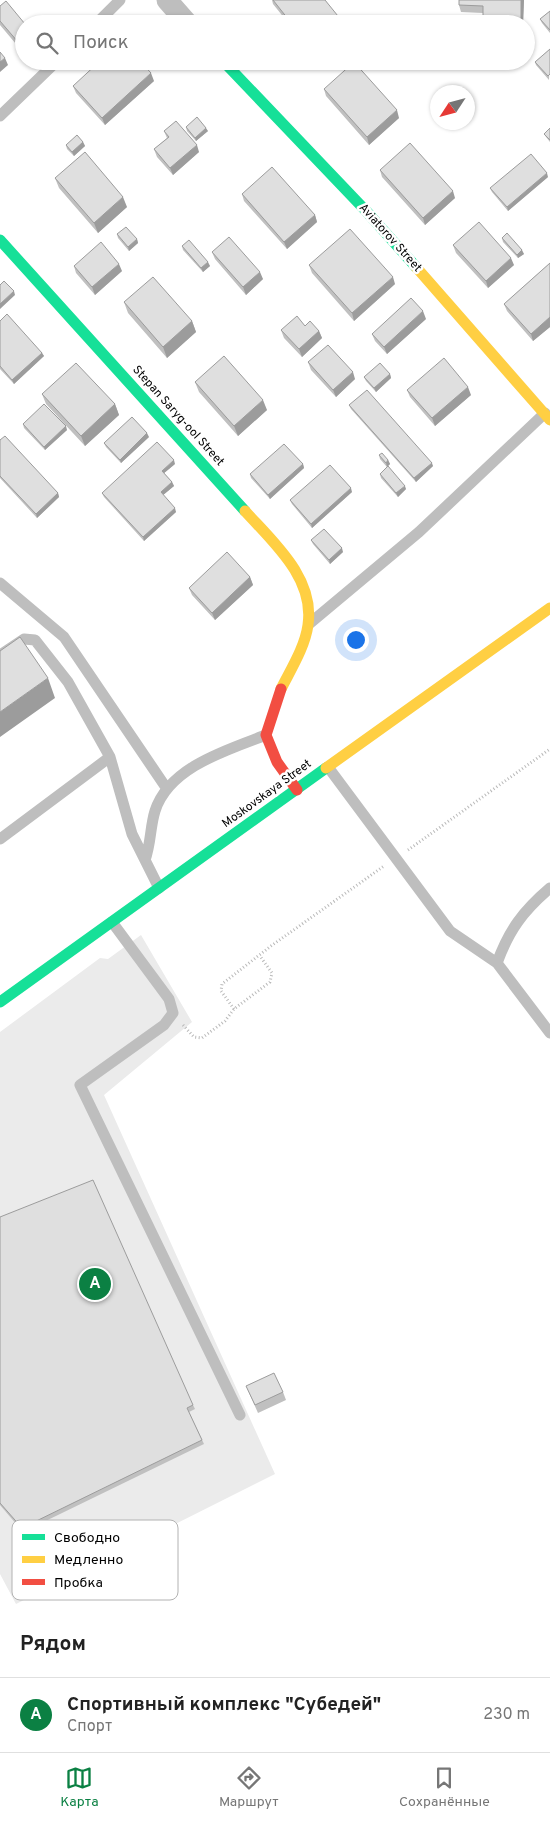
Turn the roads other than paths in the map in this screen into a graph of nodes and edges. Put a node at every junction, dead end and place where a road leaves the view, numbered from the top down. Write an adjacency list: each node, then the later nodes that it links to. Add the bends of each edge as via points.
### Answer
1 (120, 0): 3 (lane)
2 (167, 0): 4 (street)
3 (105, 15)
4 (180, 15)
5 (48, 70): 7 (lane)
6 (232, 70): 9 (street, Aviatorov Street, via 367,212)
7 (0, 116)
8 (0, 240): 12 (street, Stepan Saryg-ool Street, via 290,561 307,598)
9 (548, 414): 12 (lane, via 420,532)
10 (0, 582): 17 (lane, via 64,637)
11 (550, 608): 16 (street, Moskovskaya Street)
12 (308, 625): 14 (street, via 277,697)
13 (0, 655): 15 (lane, via 24,639 35,640 68,682)
14 (266, 734): 17 (lane, via 213,756); 18 (street, via 277,762)
15 (110, 757): 19 (lane); 20 (lane, via 132,834)
16 (328, 767): 18 (street, Moskovskaya Street); 24 (lane, via 450,931)
17 (167, 789): 20 (lane, via 155,812 151,845)
18 (297, 790): 21 (street, Moskovskaya Street)
19 (0, 839)
20 (145, 860): 21 (lane)
21 (159, 888): 23 (street, Moskovskaya Street)
22 (550, 888): 24 (lane, via 519,917 505,940)
23 (112, 922): 25 (street, Moskovskaya Street); 27 (lane, via 169,999 173,1013 164,1025 80,1085)
24 (497, 963): 26 (lane)
25 (0, 1002)
26 (550, 1033)
27 (240, 1415)

